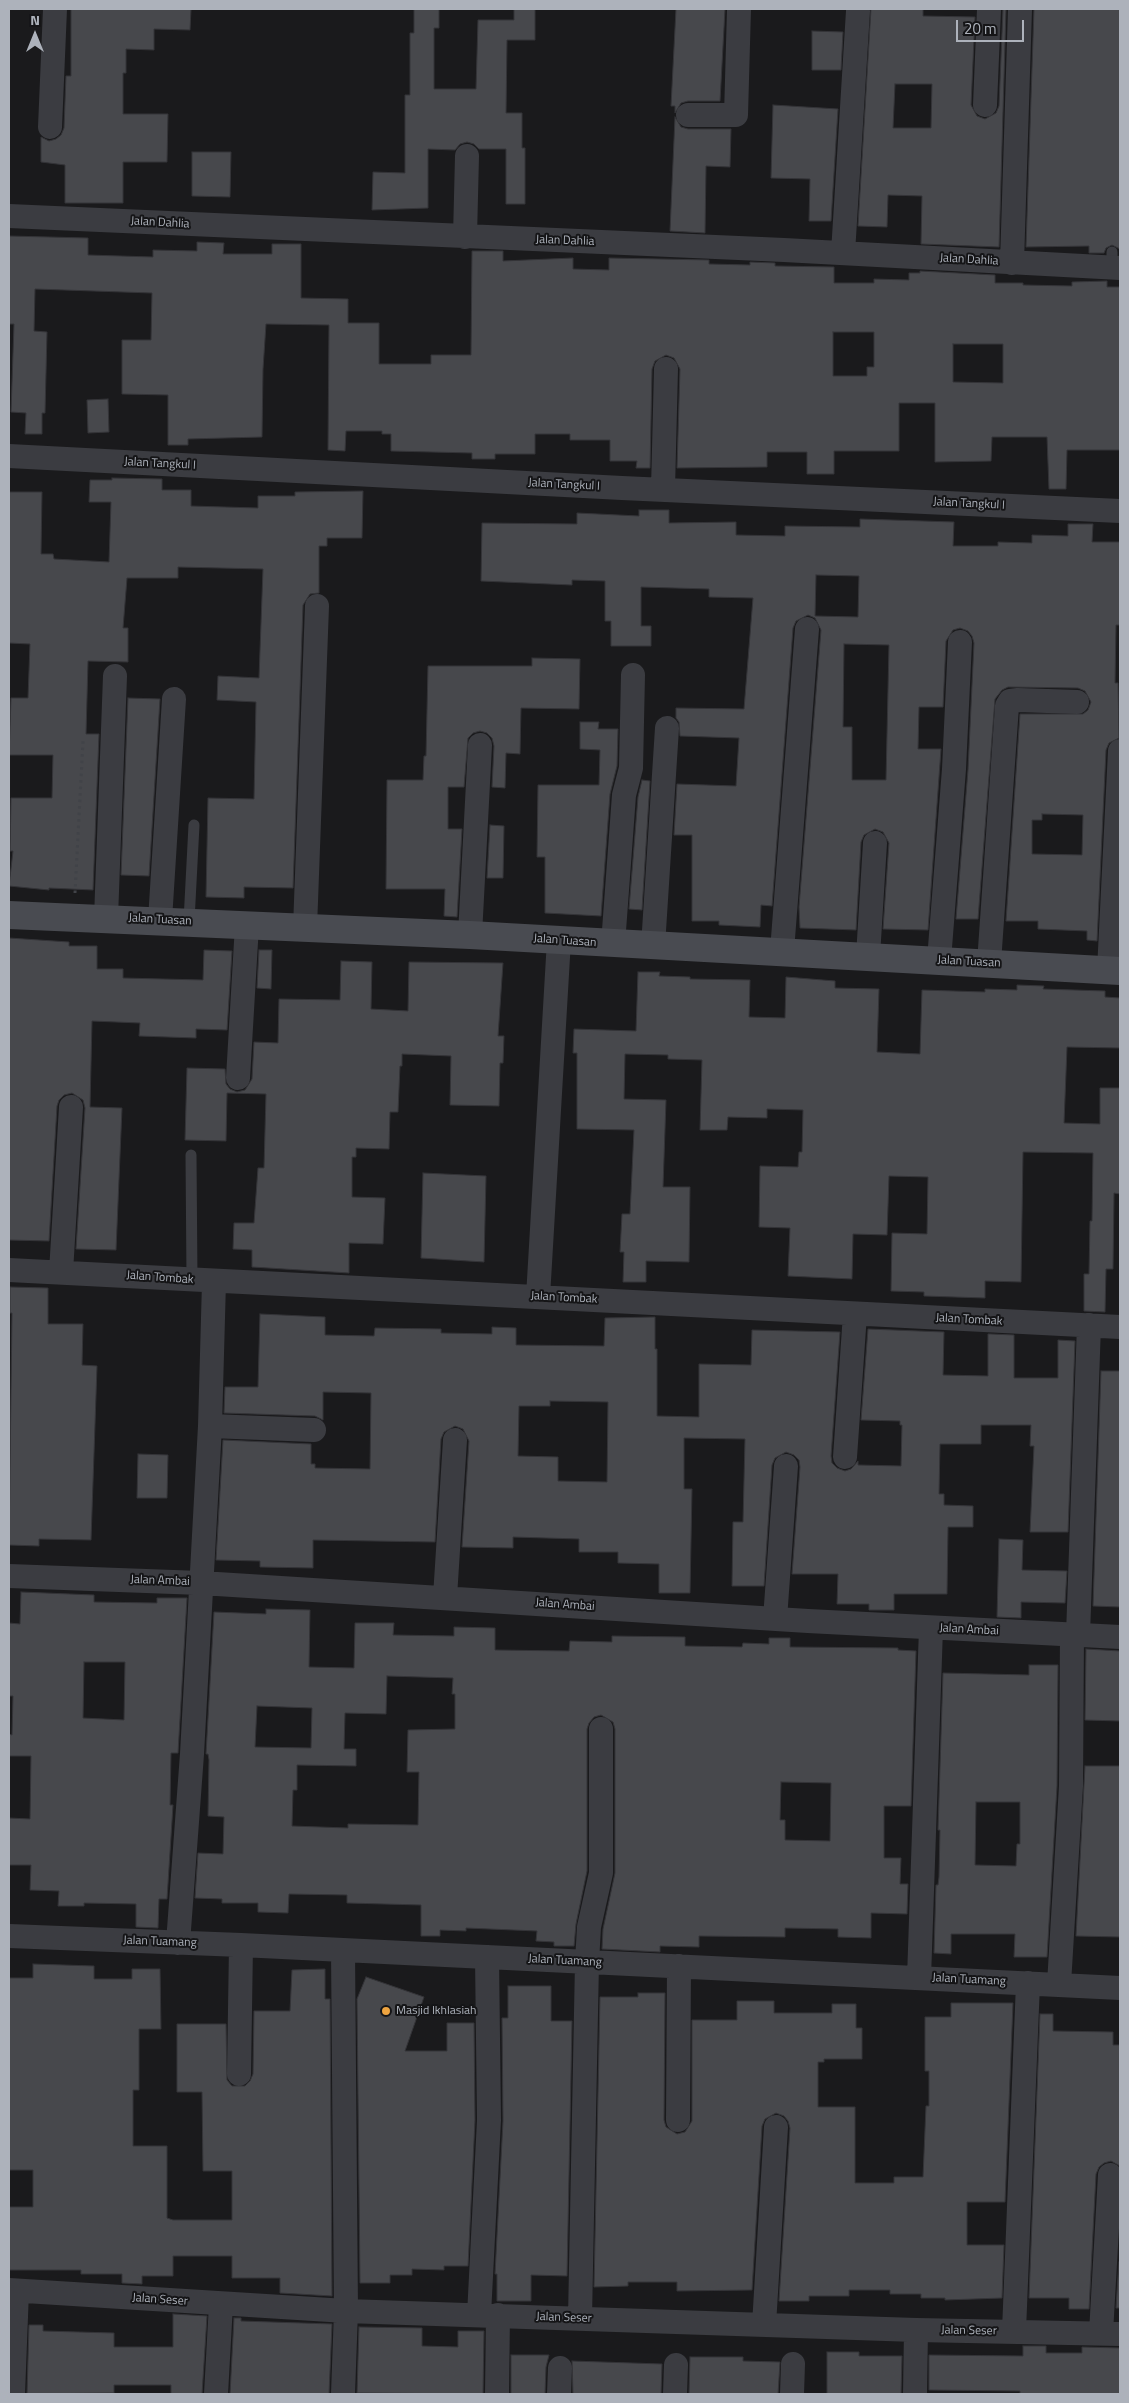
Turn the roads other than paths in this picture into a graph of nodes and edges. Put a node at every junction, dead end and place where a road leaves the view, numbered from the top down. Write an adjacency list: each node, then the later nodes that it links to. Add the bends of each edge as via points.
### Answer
1 (56, 9): 8 (street)
2 (739, 9): 7 (street, via 736,115)
3 (990, 9): 6 (street)
4 (1020, 9): 13 (street)
5 (858, 11): 12 (street)
6 (986, 105)
7 (688, 116)
8 (50, 126)
9 (467, 156): 11 (street)
10 (9, 216): 11 (street, Jalan Dahlia)
11 (465, 236): 12 (street, Jalan Dahlia)
12 (843, 253): 13 (street, Jalan Dahlia)
13 (1012, 263): 14 (street, Jalan Dahlia)
14 (1115, 263)
15 (666, 370): 17 (street)
16 (9, 456): 17 (street, Jalan Tangkul I)
17 (663, 490): 18 (street, Jalan Tangkul I)
18 (1120, 511)
19 (317, 606): 36 (street)
20 (806, 629): 41 (street)
21 (960, 642): 43 (street)
22 (633, 675): 39 (street, via 630,768 624,795)
23 (115, 676): 32 (street)
24 (174, 699): 33 (street)
25 (1077, 702): 44 (street, via 1018,700 1010,701 1007,706)
26 (667, 728): 40 (street)
27 (480, 745): 37 (street)
28 (1120, 750): 45 (street)
29 (194, 825): 34 (lane)
30 (875, 843): 42 (street)
31 (9, 915): 32 (street, Jalan Tuasan)
32 (106, 918): 33 (street, Jalan Tuasan)
33 (160, 920): 34 (street, Jalan Tuasan)
34 (188, 921): 35 (street, Jalan Tuasan)
35 (247, 925): 36 (street, Jalan Tuasan); 46 (street)
36 (305, 928): 37 (street, Jalan Tuasan)
37 (470, 935): 38 (street, Jalan Tuasan)
38 (559, 940): 39 (street, Jalan Tuasan); 52 (street)
39 (613, 944): 40 (street, Jalan Tuasan)
40 (653, 946): 41 (street, Jalan Tuasan)
41 (782, 951): 42 (street, Jalan Tuasan)
42 (868, 956): 43 (street, Jalan Tuasan)
43 (939, 960): 44 (street, Jalan Tuasan)
44 (989, 963): 45 (street, Jalan Tuasan)
45 (1115, 970)
46 (238, 1078)
47 (71, 1108): 50 (street)
48 (191, 1155): 51 (lane)
49 (9, 1270): 50 (street, Jalan Tombak)
50 (61, 1272): 51 (street, Jalan Tombak)
51 (203, 1281): 52 (street, Jalan Tombak); 56 (street)
52 (538, 1297): 53 (street, Jalan Tombak)
53 (855, 1314): 54 (street, Jalan Tombak); 59 (street)
54 (1088, 1325): 55 (street, Jalan Tombak); 66 (street)
55 (1120, 1327)
56 (210, 1426): 57 (street); 62 (street)
57 (314, 1430)
58 (455, 1440): 63 (street)
59 (845, 1458)
60 (786, 1466): 64 (street)
61 (9, 1576): 62 (street, Jalan Ambai)
62 (201, 1583): 63 (street, Jalan Ambai); 70 (street)
63 (444, 1597): 64 (street, Jalan Ambai)
64 (774, 1619): 65 (street, Jalan Ambai)
65 (931, 1628): 66 (street, Jalan Ambai); 76 (street)
66 (1075, 1635): 67 (street, Jalan Ambai); 78 (street, via 1071,1786)
67 (1120, 1636)
68 (601, 1729): 74 (street, via 601,1873 589,1927)
69 (9, 1936): 70 (street, Jalan Tuamang)
70 (178, 1943): 71 (street, Jalan Tuamang)
71 (241, 1945): 72 (street, Jalan Tuamang); 80 (street)
72 (343, 1950): 73 (street, Jalan Tuamang); 86 (street)
73 (487, 1957): 74 (street, Jalan Tuamang); 87 (street)
74 (587, 1962): 75 (street, Jalan Tuamang); 88 (street)
75 (679, 1966): 76 (street, Jalan Tuamang); 81 (street)
76 (918, 1978): 77 (street, Jalan Tuamang)
77 (1028, 1983): 78 (street, Jalan Tuamang); 91 (street)
78 (1059, 1984): 79 (street, Jalan Tuamang)
79 (1120, 1988)
80 (239, 2074)
81 (678, 2120)
82 (776, 2127): 89 (street)
83 (1110, 2176): 92 (street)
84 (13, 2290): 85 (street, Jalan Seser); 96 (street)
85 (220, 2304): 86 (street, Jalan Seser); 97 (street)
86 (346, 2311): 87 (street, Jalan Seser); 98 (street)
87 (489, 2315): 88 (street, Jalan Seser); 99 (street)
88 (580, 2318): 89 (street, Jalan Seser)
89 (764, 2325): 90 (street, Jalan Seser)
90 (916, 2330): 91 (street, Jalan Seser); 103 (street)
91 (1014, 2331): 92 (street, Jalan Seser)
92 (1111, 2334)
93 (793, 2364): 102 (street)
94 (676, 2365): 101 (street)
95 (560, 2368): 100 (street)
96 (13, 2394)
97 (216, 2394)
98 (343, 2394)
99 (497, 2394)
100 (559, 2394)
101 (676, 2394)
102 (792, 2394)
103 (916, 2394)

